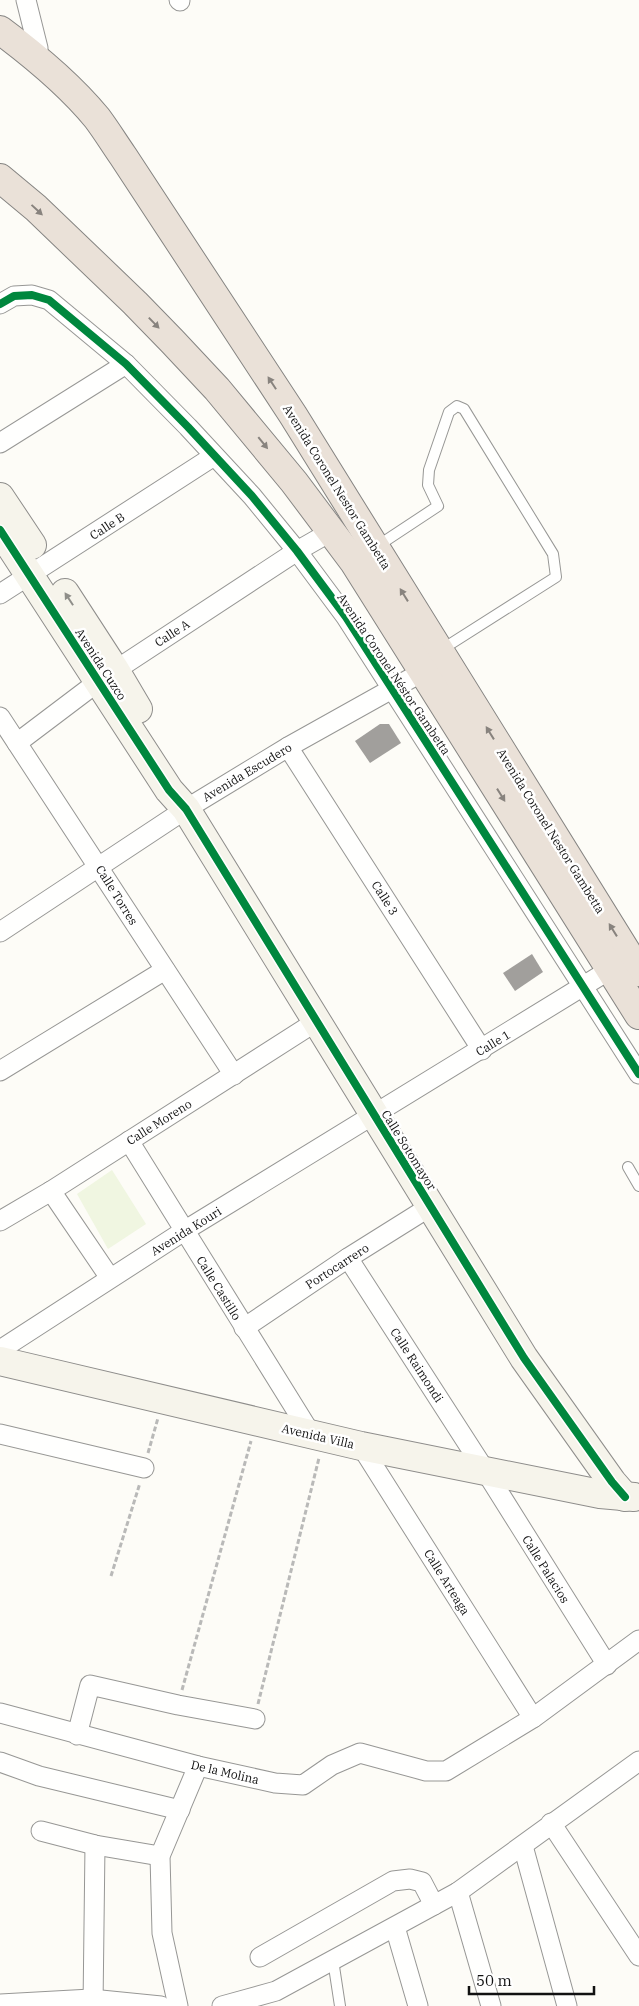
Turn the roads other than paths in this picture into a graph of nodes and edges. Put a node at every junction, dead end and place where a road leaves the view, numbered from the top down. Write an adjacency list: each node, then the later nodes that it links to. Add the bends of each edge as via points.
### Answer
1 (26, 0): 3 (street)
2 (0, 30): 3 (highway, Avenida Coronel Nestor Gambetta)
3 (38, 58): 12 (highway, Avenida Coronel Nestor Gambetta, one-way to 3, via 292,415 97,118)
4 (0, 178): 11 (highway, Avenida Coronel Nestor Gambetta, one-way to 11, via 135,303 218,389)
5 (0, 304): 6 (street, Avenida Coronel Néstor Gambetta, via 14,296 32,295 50,300)
6 (126, 364): 7 (street); 8 (street, Avenida Coronel Néstor Gambetta)
7 (0, 443)
8 (214, 456): 13 (street, Avenida Coronel Néstor Gambetta); 14 (street, Calle B)
9 (0, 497): 14 (street, Avenida Cuzco)
10 (0, 530): 14 (street, Avenida Cuzco)
11 (332, 531): 13 (street, Calle A); 16 (highway, Avenida Coronel Nestor Gambetta)
12 (375, 548): 16 (highway, Avenida Coronel Nestor Gambetta, one-way to 12); 16 (lane, via 438,506 428,485 429,470 449,412 457,406 464,409 553,554 556,577)
13 (297, 551): 17 (street, Calle A); 18 (street, Avenida Coronel Néstor Gambetta, via 346,617)
14 (38, 570): 15 (street, Calle B); 17 (street, Avenida Cuzco)
15 (0, 594)
16 (432, 661): 18 (street, Avenida Escudero); 26 (highway, Avenida Coronel Nestor Gambetta, one-way to 26); 27 (highway, Avenida Coronel Nestor Gambetta, one-way to 16)
17 (107, 676): 20 (street, Calle A); 22 (street, Avenida Cuzco, via 180,781)
18 (392, 688): 21 (street, Avenida Escudero); 28 (street, Avenida Coronel Néstor Gambetta)
19 (0, 716): 20 (street, Calle Torres)
20 (17, 743): 23 (street, Calle Torres)
21 (288, 747): 22 (street, Avenida Escudero); 31 (street, Calle 3)
22 (186, 808): 23 (street, Avenida Escudero); 30 (street, Calle Sotomayor)
23 (98, 865): 24 (street, Avenida Escudero); 25 (street, Calle Torres)
24 (0, 932)
25 (165, 970): 32 (street); 34 (street, Calle Torres)
26 (610, 970): 28 (street, Calle 1); 29 (highway, Avenida Coronel Nestor Gambetta)
27 (639, 972)
28 (583, 988): 31 (street, Calle 1); 33 (street, Avenida Coronel Néstor Gambetta)
29 (639, 1015)
30 (317, 1021): 34 (street, Calle Moreno); 35 (street, Calle Sotomayor)
31 (482, 1050): 35 (street, Calle 1)
32 (0, 1071)
33 (639, 1074)
34 (234, 1075): 36 (street, Calle Moreno)
35 (374, 1115): 40 (street, Calle Sotomayor); 42 (street, Avenida Kouri)
36 (129, 1141): 39 (street, Calle Moreno); 42 (street, Calle Castillo)
37 (628, 1167): 38 (lane)
38 (639, 1186)
39 (51, 1191): 41 (street, Calle Moreno); 44 (street)
40 (432, 1206): 43 (street, Portocarrero); 53 (street, Calle Sotomayor, via 524,1358 612,1482)
41 (0, 1221)
42 (184, 1231): 44 (street, Avenida Kouri); 45 (street, Calle Castillo)
43 (348, 1258): 45 (street, Portocarrero); 52 (street, Calle Raimondi)
44 (110, 1278): 46 (street, Avenida Kouri)
45 (244, 1328): 49 (street, Calle Castillo)
46 (0, 1350)
47 (0, 1361): 49 (street, Avenida Villa)
48 (0, 1434): 51 (street)
49 (318, 1436): 50 (street, Avenida Villa)
50 (361, 1446): 52 (street, Avenida Villa); 57 (street, Calle Arteaga)
51 (144, 1468)
52 (486, 1472): 53 (street, Avenida Villa); 55 (street, Calle Palacios)
53 (632, 1497)
54 (639, 1640): 55 (street)
55 (607, 1665): 57 (street)
56 (0, 1713): 59 (street, De la Molina)
57 (533, 1718): 61 (street, De la Molina, via 446,1771 426,1771 360,1754 332,1765 303,1785 275,1783)
58 (254, 1719): 59 (street, via 90,1685)
59 (77, 1735): 61 (street, De la Molina)
60 (0, 1762): 63 (street, via 39,1776)
61 (198, 1766): 63 (street)
62 (636, 1770): 64 (street)
63 (180, 1810): 68 (street)
64 (551, 1823): 67 (street); 72 (street)
65 (41, 1831): 66 (street)
66 (95, 1845): 68 (street); 75 (street)
67 (523, 1846): 69 (street); 83 (street)
68 (160, 1856): 78 (street, via 162,1933)
69 (458, 1892): 70 (street); 82 (street)
70 (434, 1905): 71 (street); 73 (street, via 422,1882 410,1879 393,1881)
71 (395, 1927): 74 (street); 81 (street)
72 (639, 1956)
73 (260, 1957)
74 (333, 1960): 79 (street, via 276,1991); 80 (lane)
75 (92, 2003): 76 (street); 77 (street)
76 (0, 2005)
77 (161, 2006)
78 (178, 2006)
79 (222, 2006)
80 (340, 2006)
81 (418, 2006)
82 (491, 2006)
83 (567, 2006)

